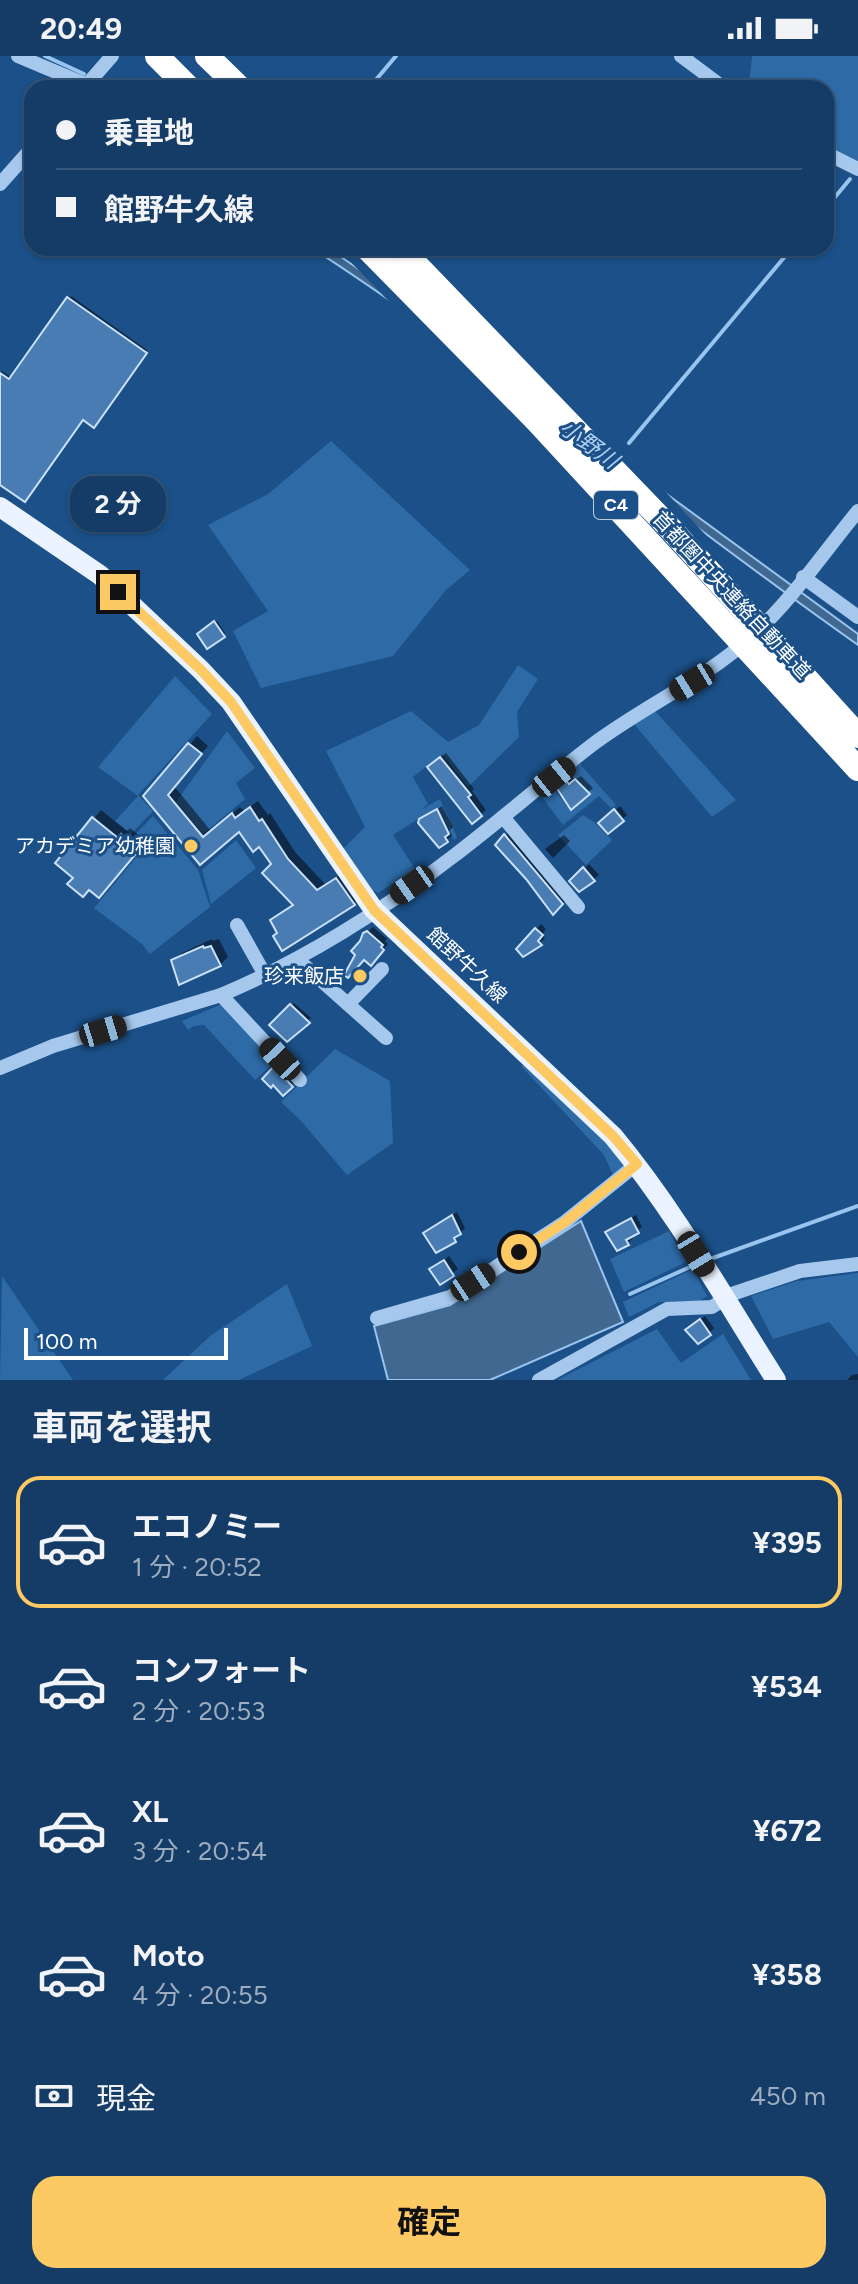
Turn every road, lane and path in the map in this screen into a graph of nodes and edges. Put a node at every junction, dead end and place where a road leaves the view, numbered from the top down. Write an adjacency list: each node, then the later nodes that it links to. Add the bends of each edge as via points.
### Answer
1 (18, 56): 8 (street)
2 (112, 56): 9 (street)
3 (157, 56): 10 (highway)
4 (175, 56): 11 (highway)
5 (207, 56): 12 (highway)
6 (226, 56): 13 (highway)
7 (681, 56): 14 (street)
8 (72, 80)
9 (91, 80)
10 (181, 80)
11 (199, 80)
12 (232, 80)
13 (249, 80)
14 (713, 80)
15 (24, 157): 18 (street)
16 (834, 157): 17 (street)
17 (858, 169)
18 (0, 184)
19 (375, 256): 28 (highway, 首都圏中央連絡自動車道 / C4, via 538,422)
20 (408, 256): 25 (highway, 首都圏中央連絡自動車道 / C4)
21 (0, 507): 31 (main road, 館野牛久線, via 100,575 219,689)
22 (858, 511): 23 (street)
23 (800, 580): 24 (street); 29 (street, via 753,635 725,658 593,745)
24 (858, 617)
25 (771, 638): 26 (highway); 27 (highway, 首都圏中央連絡自動車道 / C4)
26 (858, 716)
27 (858, 736)
28 (858, 769)
29 (503, 817): 30 (street); 31 (street)
30 (578, 907)
31 (374, 910): 33 (street); 41 (main road, 館野牛久線)
32 (237, 925): 35 (street)
33 (297, 959): 35 (street); 37 (street)
34 (382, 969): 37 (street)
35 (265, 975): 36 (street)
36 (221, 995): 39 (street, via 53,1046); 40 (street)
37 (348, 1004): 38 (street)
38 (386, 1038)
39 (0, 1068)
40 (300, 1080)
41 (637, 1164): 43 (main road, 館野牛久線); 44 (street, via 565,1222 450,1297)
42 (858, 1264): 43 (street, via 800,1271)
43 (724, 1298): 45 (street, via 712,1307 667,1309); 46 (main road, 館野牛久線)
44 (377, 1318)
45 (539, 1380)
46 (776, 1380)

